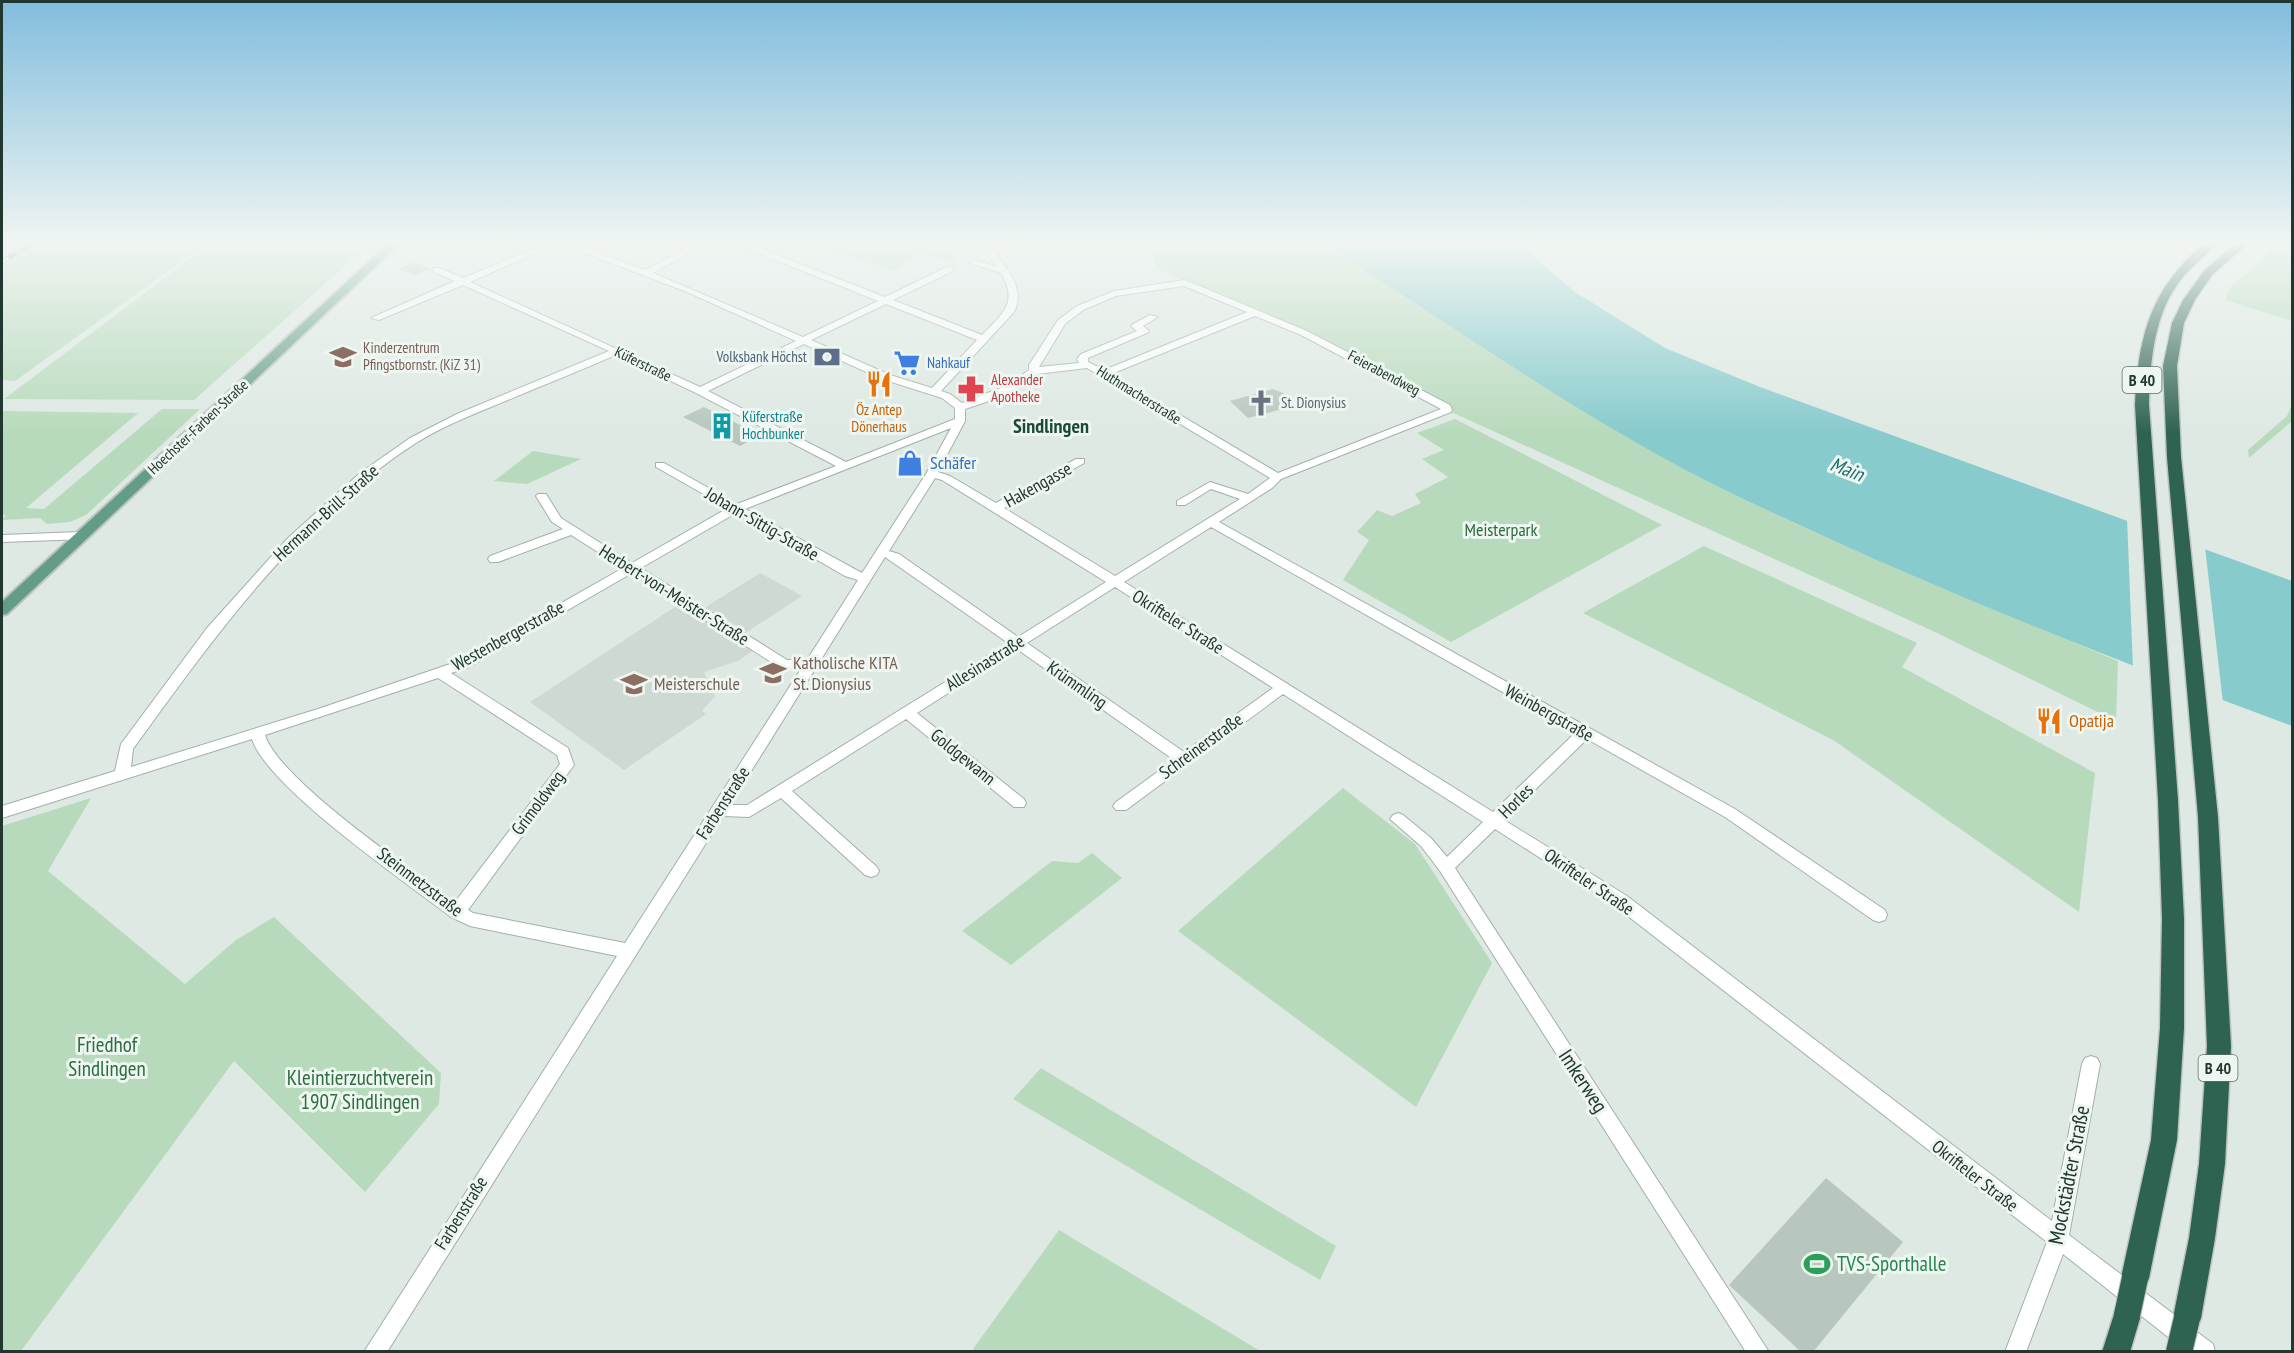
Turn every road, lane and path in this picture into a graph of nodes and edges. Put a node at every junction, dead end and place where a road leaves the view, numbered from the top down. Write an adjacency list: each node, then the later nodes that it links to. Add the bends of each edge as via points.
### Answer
1 (326, 307): 38 (main road, Hoechster-Farben-Straße)
2 (401, 307): 14 (street)
3 (518, 307): 17 (street, Küferstraße)
4 (729, 307): 16 (street)
5 (871, 307): 16 (street)
6 (904, 307): 15 (street)
7 (1012, 307): 15 (street)
8 (1084, 307): 19 (street, Feierabendweg, via 1061,322)
9 (1240, 307): 12 (street, Feierabendweg)
10 (2160, 307): 72 (highway, B 40, bridge, via 2149,334 2142,386 2168,800 2172,1028 2164,1140)
11 (2187, 307): 73 (highway, B 40, bridge, via 2178,323 2170,366 2174,457 2208,817 2219,1058 2202,1238)
12 (1253, 313): 20 (street); 24 (street, Feierabendweg, via 1362,361 1446,406)
13 (1153, 317): 18 (street, via 1136,326 1144,331 1084,356)
14 (376, 318)
15 (982, 339): 22 (street)
16 (803, 340): 21 (street); 22 (street, via 893,380)
17 (616, 351): 21 (street, Küferstraße); 54 (street, Hermann-Brill-Straße, via 461,416 414,440 364,475 292,541 212,631 126,748)
18 (1084, 364): 19 (street, Huthmacherstraße); 20 (street, Huthmacherstraße)
19 (1034, 371): 23 (street, Huthmacherstraße, via 1012,387)
20 (1105, 373): 30 (street, Huthmacherstraße)
21 (700, 391): 28 (street, Küferstraße)
22 (935, 391): 23 (street)
23 (960, 407): 25 (street, Farbenstraße)
24 (1446, 411): 30 (street, Allesinastraße)
25 (960, 421): 28 (street, Westenbergerstraße); 29 (street, Farbenstraße)
26 (1080, 461): 34 (street, Hakengasse)
27 (660, 465): 35 (street, Johann-Sittig-Straße)
28 (845, 466): 35 (street, Westenbergerstraße)
29 (932, 474): 34 (street, Okrifteler Straße, via 940,474); 40 (street, Farbenstraße)
30 (1277, 477): 32 (street, Allesinastraße)
31 (542, 496): 37 (street, Herbert-von-Meister-Straße, via 556,520)
32 (1249, 498): 33 (street, via 1210,485); 36 (street, Allesinastraße)
33 (1181, 503)
34 (996, 508): 44 (street, Okrifteler Straße)
35 (735, 509): 42 (street, Westenbergerstraße); 43 (street, Johann-Sittig-Straße)
36 (1211, 522): 44 (street, Allesinastraße); 52 (street, Weinbergstraße)
37 (572, 530): 41 (street); 42 (street, Herbert-von-Meister-Straße)
38 (81, 536): 39 (street); 45 (main road, Hoechster-Farben-Straße)
39 (2, 539)
40 (882, 552): 43 (street, Farbenstraße); 46 (street, Krümmling, via 896,557)
41 (494, 560)
42 (631, 568): 47 (street, Herbert-von-Meister-Straße, via 784,664); 48 (street, Westenbergerstraße, via 464,664)
43 (866, 579): 47 (street, Farbenstraße)
44 (1114, 581): 46 (street, Allesinastraße); 49 (street, Okrifteler Straße)
45 (2, 610)
46 (1017, 643): 50 (street, Allesinastraße); 53 (street, Krümmling)
47 (812, 665): 58 (street, Farbenstraße)
48 (440, 673): 51 (street, Westenbergerstraße); 64 (street, Grimoldweg, via 563,752 567,765)
49 (1282, 688): 53 (street, Schreinerstraße); 61 (street, Okrifteler Straße)
50 (907, 712): 55 (street, Allesinastraße); 56 (street, Goldgewann)
51 (257, 732): 54 (street, Westenbergerstraße); 64 (street, Steinmetzstraße, via 262,748 292,782)
52 (1584, 733): 61 (street, Horles); 65 (street, Weinbergstraße, via 1730,813)
53 (1183, 759): 57 (street, Schreinerstraße)
54 (122, 775): 59 (street, Westenbergerstraße)
55 (782, 791): 58 (street, Allesinastraße, via 749,811); 63 (street)
56 (1019, 802)
57 (1121, 806)
58 (718, 810): 66 (street, Farbenstraße)
59 (2, 812)
60 (1398, 819): 62 (street, Imkerweg, via 1426,842)
61 (1495, 821): 62 (street, Horles); 68 (street, Okrifteler Straße, via 1621,902)
62 (1446, 867): 70 (street, Imkerweg)
63 (871, 871)
64 (457, 912): 66 (street, Steinmetzstraße, via 470,919)
65 (1879, 915)
66 (628, 951): 69 (street, Farbenstraße)
67 (2091, 1064): 68 (street, Mockstädter Straße)
68 (2058, 1240): 71 (street, Mockstädter Straße); 74 (street, Okrifteler Straße)
69 (374, 1352)
70 (1759, 1352)
71 (2015, 1352)
72 (2116, 1352)
73 (2179, 1352)
74 (2205, 1352)

